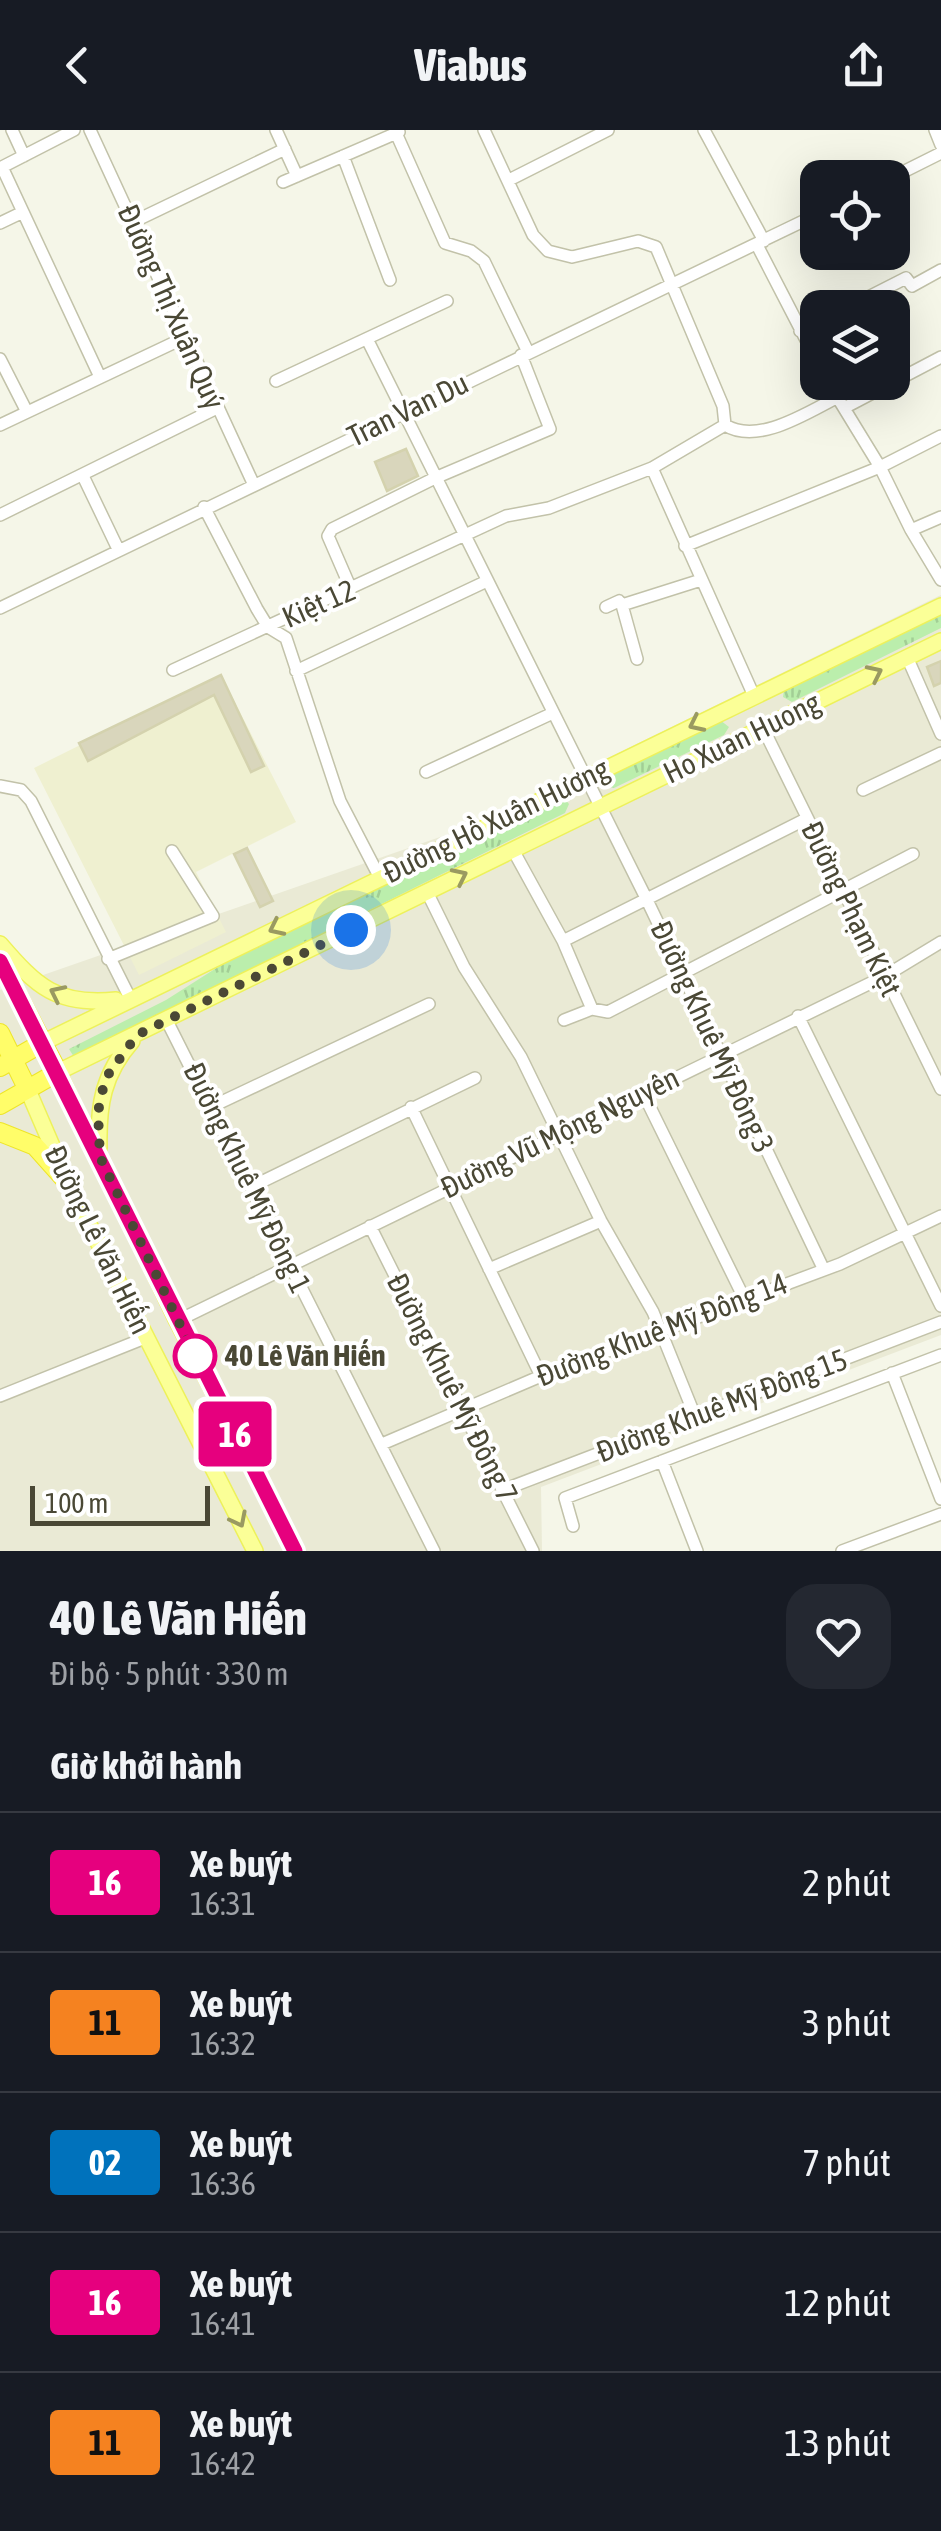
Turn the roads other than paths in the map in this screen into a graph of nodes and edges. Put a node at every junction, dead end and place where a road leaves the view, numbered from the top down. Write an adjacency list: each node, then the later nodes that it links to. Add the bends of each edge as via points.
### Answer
1 (12, 130): 12 (street)
2 (74, 130): 12 (street)
3 (90, 130): 20 (street, Đường Thị Xuân Quý)
4 (276, 130): 10 (street)
5 (484, 130): 17 (street)
6 (608, 130): 17 (street)
7 (704, 130): 23 (street)
8 (935, 130): 11 (street)
9 (399, 132): 13 (street); 32 (street, via 445,243 476,254)
10 (284, 149): 16 (street); 20 (street)
11 (941, 149): 14 (street)
12 (24, 156): 15 (street)
13 (344, 156): 16 (street); 25 (street)
14 (910, 167)
15 (1, 168): 19 (street)
16 (298, 176): 18 (street)
17 (508, 180): 26 (street, via 548,251 572,256 646,242 656,247)
18 (283, 182)
19 (23, 212): 22 (street); 35 (street)
20 (134, 222): 30 (street, Đường Thị Xuân Quý)
21 (800, 223): 23 (street, Tran Van Du)
22 (0, 224)
23 (760, 243): 26 (street, Tran Van Du); 29 (street)
24 (941, 270): 27 (street, via 912,286 906,278)
25 (390, 280)
26 (673, 284): 32 (street, Tran Van Du); 43 (street)
27 (882, 290)
28 (446, 301): 31 (street)
29 (800, 331)
30 (186, 338): 35 (street); 39 (street, Đường Thị Xuân Quý)
31 (368, 340): 36 (street); 41 (street, Đường Khuê Mỹ Đông 3)
32 (524, 354): 41 (street, Tran Van Du); 48 (street, via 550,429)
33 (941, 357): 38 (street)
34 (0, 359): 40 (street)
35 (100, 376): 40 (street)
36 (276, 382)
37 (838, 400): 38 (street)
38 (840, 403): 43 (street, via 748,434); 45 (street)
39 (217, 408): 47 (street); 49 (street, Đường Thị Xuân Quý)
40 (27, 412): 42 (street)
41 (401, 414): 48 (street, Đường Khuê Mỹ Đông 3); 49 (street, Tran Van Du)
42 (0, 425)
43 (725, 425): 46 (street, Kiệt 12)
44 (941, 436): 45 (street)
45 (880, 467): 53 (street); 55 (street)
46 (652, 468): 54 (street, Kiệt 12, via 549,508 506,516); 55 (street)
47 (83, 476): 51 (street); 56 (street)
48 (434, 478): 54 (street, Đường Khuê Mỹ Đông 3); 60 (street, via 329,532)
49 (252, 483): 50 (street, Tran Van Du)
50 (204, 508): 56 (street, Tran Van Du); 65 (street)
51 (0, 516)
52 (941, 517): 53 (street)
53 (911, 530): 58 (street)
54 (464, 538): 59 (street, Đường Khuê Mỹ Đông 3); 60 (street, Kiệt 12)
55 (685, 546): 57 (street)
56 (118, 550): 63 (street, Tran Van Du)
57 (701, 580): 61 (street); 71 (street)
58 (941, 580)
59 (487, 581): 70 (street); 73 (street, Đường Khuê Mỹ Đông 3)
60 (351, 589): 65 (street, Kiệt 12)
61 (622, 605): 64 (street); 68 (street)
62 (941, 606): 71 (main road, Đường Hồ Xuân Hương)
63 (0, 608)
64 (606, 608)
65 (268, 627): 69 (street, Kiệt 12); 70 (street, via 286,638)
66 (941, 640): 67 (main road, Ho Xuan Huong)
67 (907, 657): 74 (main road, Ho Xuan Huong, one-way to 67); 76 (street)
68 (637, 659)
69 (172, 670)
70 (296, 671): 87 (street, via 340,801)
71 (760, 693): 72 (main road, Đường Hồ Xuân Hương); 74 (main road)
72 (735, 705): 75 (main road); 79 (main road, Đường Hồ Xuân Hương, one-way to 79)
73 (553, 713): 78 (street); 79 (street, Đường Khuê Mỹ Đông 3)
74 (781, 719): 75 (main road, Ho Xuan Huong)
75 (756, 731): 82 (main road, Ho Xuan Huong); 83 (street, Đường Phạm Kiệt)
76 (941, 734)
77 (941, 753): 81 (street)
78 (426, 772)
79 (584, 779): 82 (street, Đường Khuê Mỹ Đông 3); 87 (main road, Đường Hồ Xuân Hương)
80 (0, 786): 94 (street, via 21,790 31,801)
81 (863, 790)
82 (599, 808): 84 (main road, Ho Xuan Huong); 90 (street, Đường Khuê Mỹ Đông 3)
83 (806, 819): 89 (street, Đường Phạm Kiệt); 90 (street)
84 (513, 850): 88 (main road, Ho Xuan Huong, one-way to 84); 91 (street)
85 (172, 851): 94 (street, via 213,916)
86 (913, 854): 89 (street)
87 (380, 878): 98 (main road, Đường Hồ Xuân Hương, one-way to 98)
88 (427, 892): 102 (main road, Ho Xuan Huong); 118 (street)
89 (842, 892): 96 (street); 97 (street, Đường Phạm Kiệt)
90 (646, 898): 91 (street); 96 (street, Đường Khuê Mỹ Đông 3)
91 (563, 941): 100 (street)
92 (941, 942): 97 (street, Đường Vũ Mộng Nguyên)
93 (0, 944): 98 (main road, one-way to 93, via 84,1003 54,996)
94 (108, 959): 98 (street)
95 (0, 961): 106 (highway, Đường Lê Văn Hiến)
96 (684, 975): 100 (street, via 608,1012); 107 (street, Đường Khuê Mỹ Đông 3)
97 (885, 976): 101 (street, Đường Vũ Mộng Nguyên); 112 (street, Đường Phạm Kiệt)
98 (130, 998): 106 (main road, Đường Hồ Xuân Hương)
99 (429, 1004): 115 (street)
100 (592, 1009): 103 (street)
101 (798, 1016): 107 (street, Đường Vũ Mộng Nguyên); 126 (street)
102 (167, 1020): 105 (main road, Ho Xuan Huong); 115 (street, Đường Khuê Mỹ Đông 1)
103 (564, 1020)
104 (0, 1034): 108 (highway)
105 (137, 1035): 109 (main road, Ho Xuan Huong); 119 (main road, via 105,1079)
106 (42, 1043): 108 (highway, Đường Hồ Xuân Hương); 109 (highway, Đường Lê Văn Hiến)
107 (719, 1056): 113 (street, Đường Vũ Mộng Nguyên); 128 (street, Đường Khuê Mỹ Đông 3)
108 (4, 1059): 111 (highway)
109 (58, 1072): 111 (highway); 119 (main road, Đường Lê Văn Hiến)
110 (474, 1078): 116 (street)
111 (27, 1088): 114 (highway); 120 (main road, Đường Lê Văn Hiến)
112 (941, 1089)
113 (643, 1093): 118 (street, Đường Vũ Mộng Nguyên); 130 (street)
114 (0, 1105)
115 (213, 1106): 121 (street, Đường Khuê Mỹ Đông 1)
116 (410, 1107): 121 (street); 122 (street)
117 (0, 1132): 120 (highway, via 35,1146)
118 (559, 1135): 122 (street, Đường Vũ Mộng Nguyên); 124 (street)
119 (100, 1157): 132 (main road, Đường Lê Văn Hiến)
120 (68, 1183): 135 (main road, Đường Lê Văn Hiến)
121 (253, 1186): 127 (street, Đường Khuê Mỹ Đông 1)
122 (447, 1186): 125 (street, Đường Vũ Mộng Nguyên); 129 (street)
123 (941, 1216): 126 (street, Đường Khuê Mỹ Đông 14)
124 (601, 1220): 129 (street); 134 (street)
125 (370, 1226): 127 (street, Đường Vũ Mộng Nguyên); 140 (street, Đường Khuê Mỹ Đông 7)
126 (903, 1235): 128 (street, Đường Khuê Mỹ Đông 14); 131 (street)
127 (290, 1266): 132 (street, Đường Vũ Mộng Nguyên); 142 (street, Đường Khuê Mỹ Đông 1)
128 (823, 1268): 130 (street, Đường Khuê Mỹ Đông 14)
129 (489, 1270): 138 (street)
130 (745, 1300): 134 (street, Đường Khuê Mỹ Đông 14)
131 (941, 1306)
132 (177, 1320): 149 (main road, Đường Lê Văn Hiến)
133 (941, 1322): 141 (street, Đường Khuê Mỹ Đông 15)
134 (662, 1332): 138 (street, Đường Khuê Mỹ Đông 14); 141 (street)
135 (145, 1338): 139 (street); 148 (main road, Đường Lê Văn Hiến, one-way to 148)
136 (941, 1354): 137 (street)
137 (892, 1374): 143 (street); 145 (street)
138 (541, 1376): 140 (street, Đường Khuê Mỹ Đông 14)
139 (0, 1396)
140 (462, 1408): 142 (street, Đường Khuê Mỹ Đông 14); 144 (street, Đường Khuê Mỹ Đông 7)
141 (695, 1416): 144 (street, Đường Khuê Mỹ Đông 15)
142 (382, 1444): 150 (street, Đường Khuê Mỹ Đông 1)
143 (662, 1460): 147 (street, via 564,1498); 152 (street)
144 (503, 1490): 151 (street, Đường Khuê Mỹ Đông 7)
145 (941, 1499)
146 (941, 1514): 153 (street)
147 (574, 1526)
148 (255, 1551)
149 (295, 1551)
150 (434, 1551)
151 (533, 1551)
152 (698, 1551)
153 (842, 1551)

